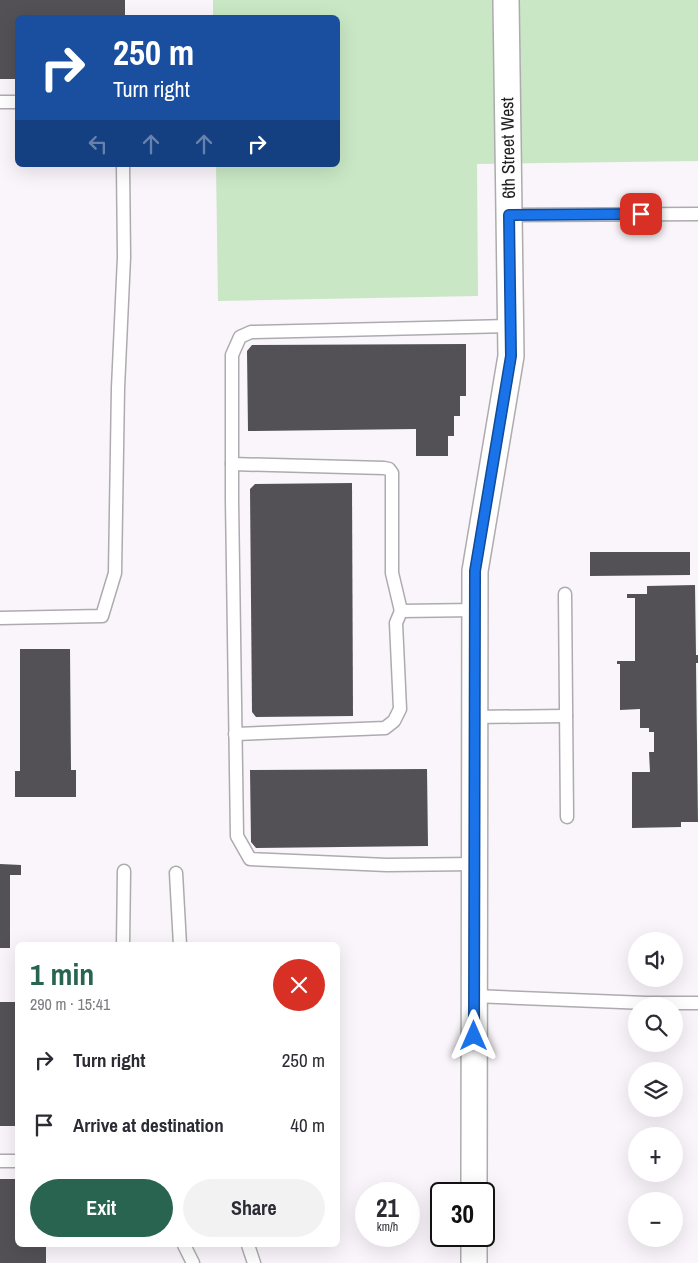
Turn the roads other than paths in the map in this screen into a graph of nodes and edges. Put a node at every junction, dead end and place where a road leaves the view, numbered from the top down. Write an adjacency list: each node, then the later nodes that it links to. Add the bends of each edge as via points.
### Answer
1 (506, 0): 6 (street, 6th Street West)
2 (0, 102): 3 (lane)
3 (15, 102)
4 (123, 167): 12 (lane, via 124,257 115,573 102,616)
5 (698, 214): 6 (lane)
6 (509, 215): 7 (street, 6th Street West)
7 (511, 326): 8 (lane, via 250,332 240,337 232,355); 10 (street, 6th Street West, via 511,356 475,571)
8 (232, 464): 11 (lane, via 389,469 392,473 392,572); 15 (lane)
9 (565, 594): 13 (lane)
10 (475, 610): 11 (lane); 14 (street, 6th Street West)
11 (401, 611): 15 (lane, via 396,623 400,709 394,721 385,728)
12 (0, 618)
13 (566, 716): 14 (lane); 16 (lane)
14 (475, 717): 17 (street, 6th Street West)
15 (235, 734): 17 (lane, via 237,836 250,859 386,865)
16 (567, 817)
17 (475, 864): 22 (street, 6th Street West)
18 (124, 871): 20 (lane)
19 (176, 873): 21 (lane)
20 (123, 942)
21 (180, 942)
22 (474, 996): 23 (lane); 26 (street, 6th Street West)
23 (698, 1003)
24 (15, 1161): 25 (lane)
25 (0, 1162)
26 (474, 1182)
27 (185, 1247): 30 (lane)
28 (249, 1247): 31 (lane)
29 (474, 1247): 32 (street)
30 (193, 1263)
31 (254, 1263)
32 (474, 1263)

